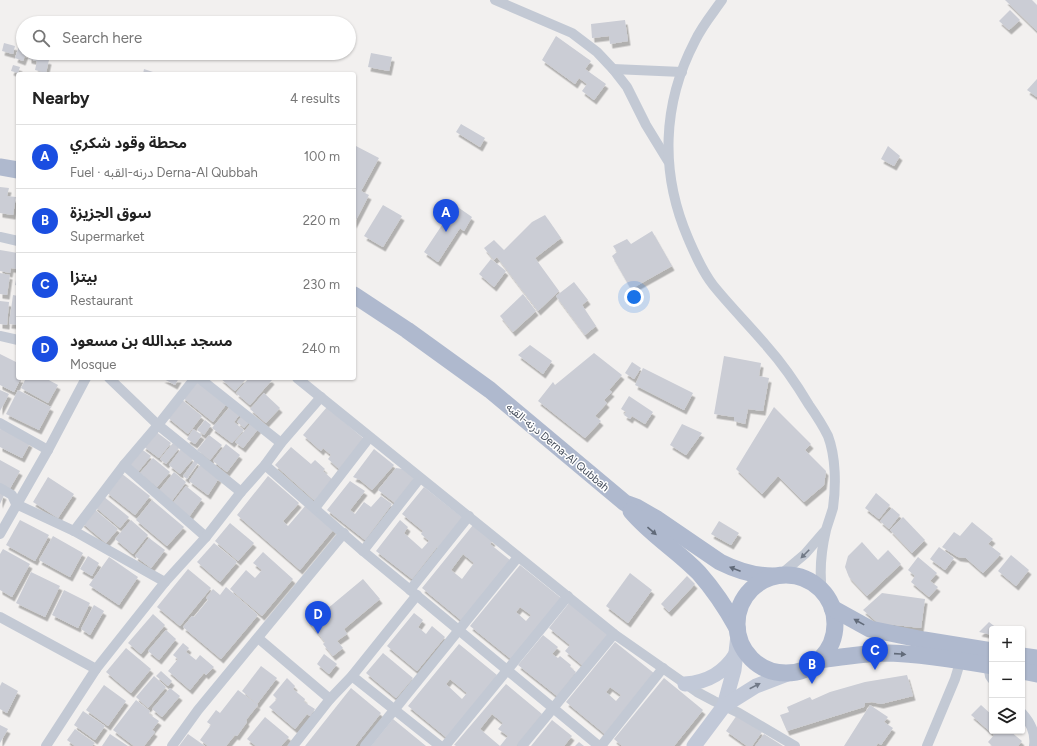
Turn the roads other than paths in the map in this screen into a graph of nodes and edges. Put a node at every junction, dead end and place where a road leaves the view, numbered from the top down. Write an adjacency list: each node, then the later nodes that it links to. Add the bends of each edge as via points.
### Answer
1 (495, 0): 3 (street, via 572,33 597,52)
2 (722, 0): 4 (street, via 695,41)
3 (612, 69): 4 (street); 5 (street, via 627,88)
4 (682, 72): 5 (street, via 673,101)
5 (668, 161): 31 (street, via 682,223 696,256 712,284 793,379 828,437 834,463 835,487)
6 (0, 237): 7 (street)
7 (16, 241)
8 (356, 296): 27 (main road, درنه-القبه Derna-Al Qubbah, via 490,390)
9 (0, 336): 10 (street)
10 (16, 340)
11 (85, 380): 21 (street)
12 (112, 380): 18 (street)
13 (193, 380): 18 (street)
14 (202, 380): 20 (street)
15 (300, 380): 16 (street)
16 (321, 397): 19 (street); 20 (street)
17 (0, 423): 21 (street)
18 (158, 425): 22 (street); 26 (street)
19 (369, 438): 24 (street); 29 (street)
20 (281, 443): 23 (street)
21 (48, 450): 28 (street)
22 (124, 465): 32 (street); 35 (street)
23 (265, 465): 26 (street); 29 (street)
24 (420, 478): 30 (street); 36 (street)
25 (0, 488): 28 (street, via 12,494)
26 (241, 492): 35 (street)
27 (625, 503): 38 (main road, درنه-القبه Derna-Al Qubbah, one-way to 27, via 751,574 730,567 646,512); 46 (main road, one-way to 46, via 640,521 698,572 720,600)
28 (16, 504): 32 (street); 34 (street)
29 (315, 508): 33 (street)
30 (469, 516): 37 (street); 41 (street)
31 (826, 529): 38 (street, one-way to 38, via 805,554); 40 (street, via 820,560)
32 (74, 531): 39 (street)
33 (344, 532): 36 (street); 48 (street)
34 (0, 534)
35 (206, 537): 39 (street)
36 (363, 551): 41 (street)
37 (518, 557): 42 (street); 45 (street)
38 (776, 576): 40 (main road, via 792,575 803,578); 46 (main road, via 762,581 746,596 740,606)
39 (165, 582): 56 (street)
40 (822, 592): 43 (main road)
41 (413, 593): 45 (street); 61 (street)
42 (568, 596): 47 (street); 57 (street)
43 (832, 608): 50 (main road, one-way to 43, via 870,629); 53 (main road, via 834,633 830,645)
44 (0, 618): 56 (street)
45 (459, 630): 57 (street); 66 (street)
46 (738, 632): 49 (main road); 58 (main road, via 746,651 757,663 767,669)
47 (614, 634): 55 (street); 65 (street)
48 (258, 638): 63 (street); 69 (street, via 198,710)
49 (736, 653): 62 (main road, via 716,674 704,680); 64 (main road)
50 (963, 653): 53 (main road, one-way to 50, via 889,653); 54 (main road); 78 (street)
51 (1025, 656): 52 (main road)
52 (1037, 658)
53 (819, 660): 58 (main road, via 802,670)
54 (989, 664)
55 (663, 668): 62 (street); 75 (street)
56 (96, 669): 68 (street)
57 (507, 670): 65 (street); 73 (street)
58 (790, 672): 64 (main road, one-way to 58, via 756,686)
59 (1025, 672): 60 (main road)
60 (1037, 674)
61 (352, 676): 63 (street); 66 (street)
62 (685, 684): 64 (street)
63 (330, 699): 70 (street)
64 (724, 706): 76 (main road); 77 (street)
65 (553, 708): 74 (street); 75 (street)
66 (394, 709): 71 (street); 72 (street)
67 (1025, 717): 79 (street, via 1033,729)
68 (46, 746)
69 (172, 746)
70 (293, 746)
71 (365, 746)
72 (440, 746)
73 (445, 746)
74 (522, 746)
75 (600, 746)
76 (694, 746)
77 (795, 746)
78 (927, 746)
79 (1034, 746)

